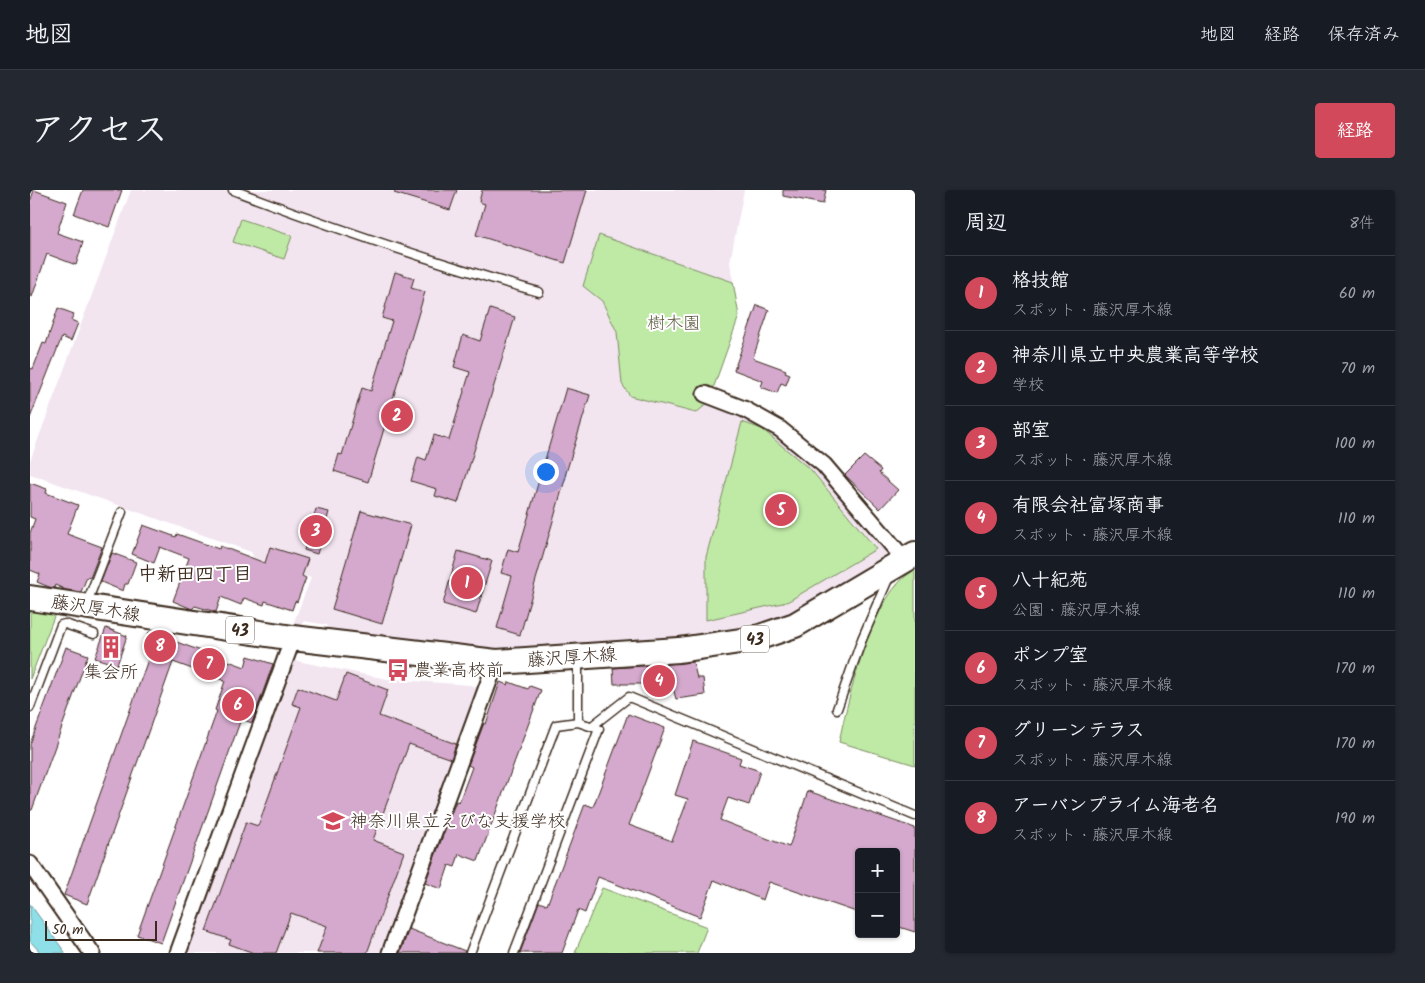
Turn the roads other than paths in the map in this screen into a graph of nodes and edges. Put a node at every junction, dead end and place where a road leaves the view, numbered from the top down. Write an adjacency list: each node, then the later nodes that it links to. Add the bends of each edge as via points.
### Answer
1 (233, 190): 2 (lane, via 430,260)
2 (539, 292)
3 (705, 394): 5 (street, via 744,409 780,429 824,465)
4 (122, 512): 7 (lane)
5 (905, 559): 10 (main road, 藤沢厚木線 / 43, via 795,625 754,639 679,650); 13 (lane, via 862,639)
6 (30, 598): 7 (main road, 藤沢厚木線 / 43)
7 (85, 606): 9 (main road, 藤沢厚木線 / 43)
8 (94, 634): 12 (lane, via 61,625)
9 (293, 638): 11 (main road, 藤沢厚木線 / 43); 19 (street)
10 (578, 657): 11 (main road, 藤沢厚木線 / 43); 14 (lane)
11 (496, 662): 20 (street)
12 (30, 707)
13 (837, 708)
14 (578, 722): 15 (lane); 21 (lane, via 556,725)
15 (592, 726): 16 (lane, via 628,697); 22 (lane, via 599,729)
16 (915, 816)
17 (30, 864): 18 (street)
18 (92, 953)
19 (178, 953)
20 (390, 953)
21 (470, 953)
22 (514, 953)

